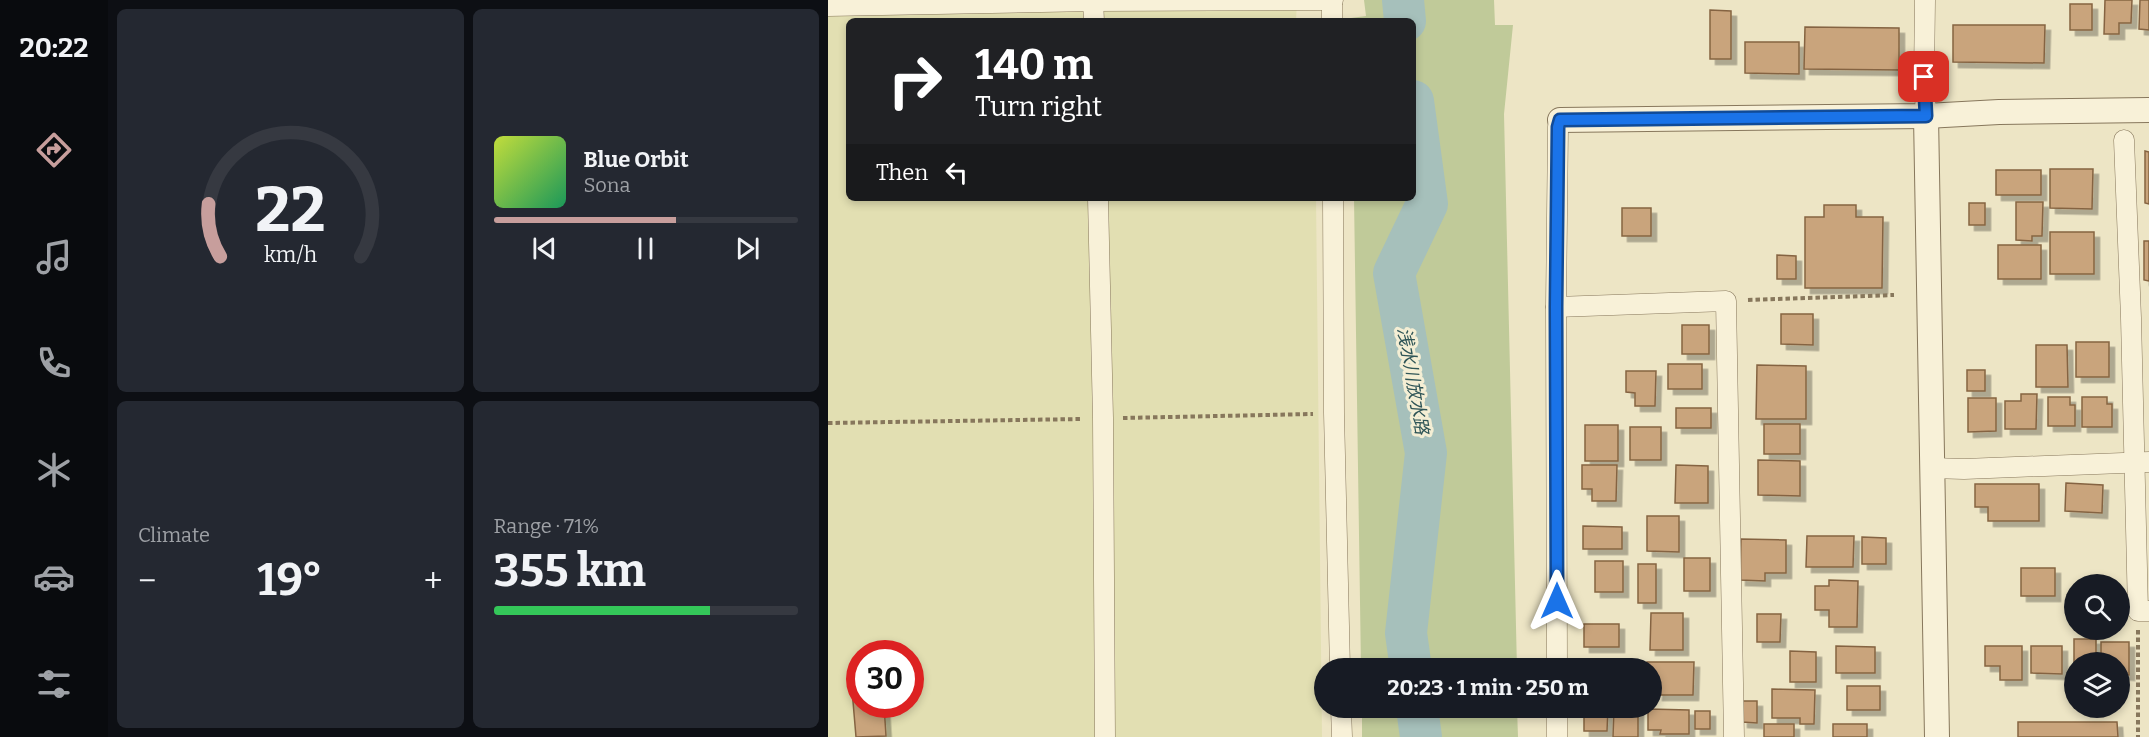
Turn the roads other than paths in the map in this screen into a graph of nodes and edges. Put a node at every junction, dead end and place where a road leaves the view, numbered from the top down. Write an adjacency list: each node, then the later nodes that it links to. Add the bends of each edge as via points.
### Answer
1 (1093, 0): 2 (street); 4 (street); 5 (street)
2 (1332, 0): 6 (street)
3 (1925, 0): 8 (street)
4 (828, 6)
5 (1094, 18)
6 (1332, 18)
7 (2149, 110): 8 (street)
8 (1926, 116): 9 (street); 16 (street)
9 (1560, 120): 13 (street)
10 (2124, 140): 14 (street)
11 (1098, 201): 22 (street)
12 (1333, 201): 18 (street)
13 (1556, 307): 19 (street); 25 (street, via 1726,301)
14 (2140, 318): 15 (street)
15 (2142, 462): 16 (street); 17 (street)
16 (1931, 468): 26 (street)
17 (2143, 611)
18 (1340, 658)
19 (1557, 658)
20 (1341, 718): 23 (street)
21 (1557, 718): 24 (street)
22 (1105, 737)
23 (1342, 737)
24 (1557, 737)
25 (1734, 737)
26 (1936, 737)

